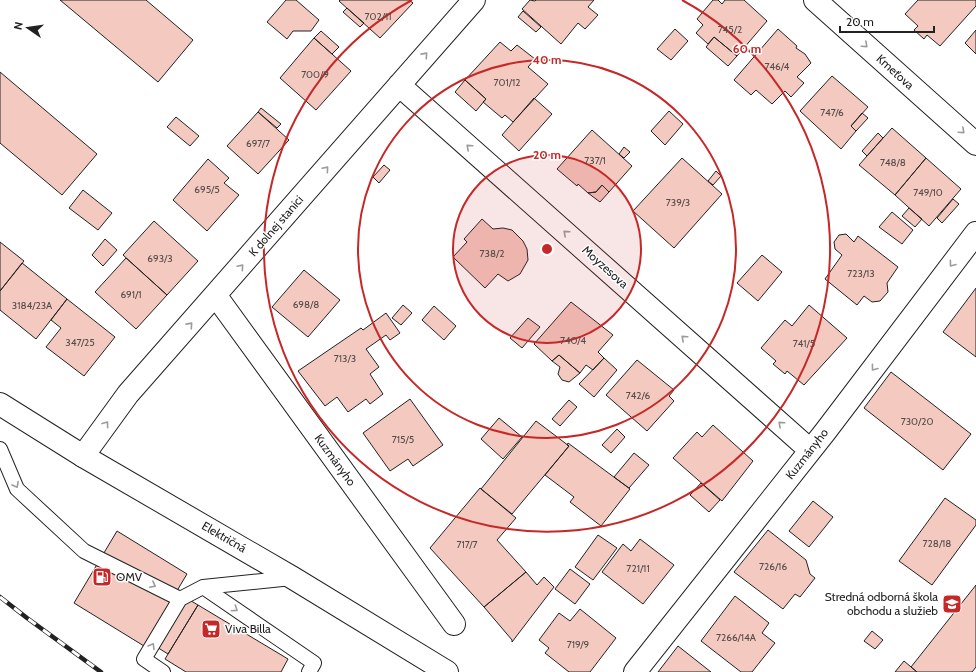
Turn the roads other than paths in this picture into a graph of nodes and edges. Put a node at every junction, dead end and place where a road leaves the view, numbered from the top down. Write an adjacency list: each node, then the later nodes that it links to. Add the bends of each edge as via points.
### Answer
1 (474, 0): 3 (street, K dolnej stanici, one-way to 1)
2 (815, 0): 4 (street, Kmeťova, one-way to 4)
3 (399, 85): 6 (street, K dolnej stanici, one-way to 3); 9 (street, Moyzesova, one-way to 3)
4 (976, 144)
5 (976, 233): 9 (street, Kuzmányho, one-way to 9)
6 (216, 296): 10 (street, K dolnej stanici, one-way to 6, via 128,394); 14 (street, Kuzmányho)
7 (0, 404): 10 (street, Električná)
8 (0, 450): 13 (lane, one-way to 13, via 17,488 84,551)
9 (810, 450): 18 (street, Kuzmányho)
10 (83, 456): 11 (street, Električná)
11 (293, 578): 12 (lane); 17 (street, Električná)
12 (203, 587): 13 (lane); 16 (lane, one-way to 16, via 314,663)
13 (180, 599): 15 (lane, one-way to 13, via 144,659)
14 (454, 624)
15 (163, 672)
16 (309, 672)
17 (447, 672)
18 (635, 672)

